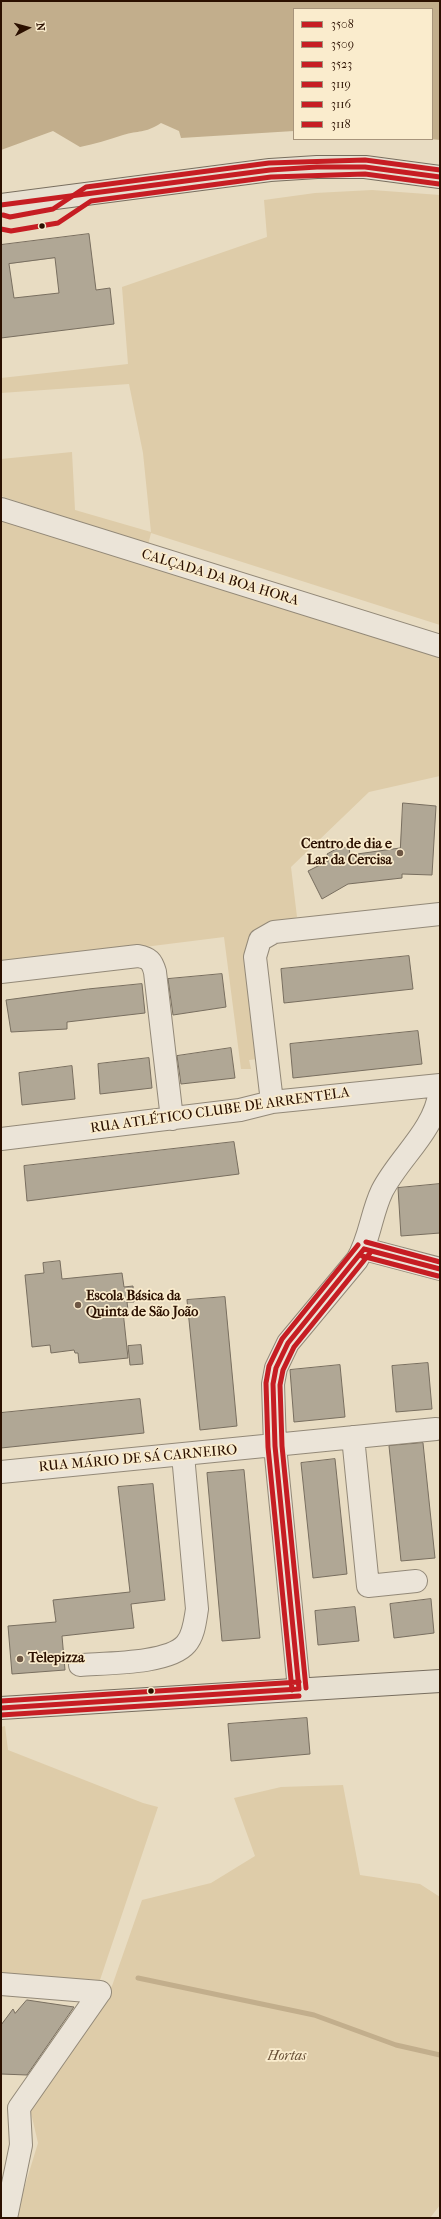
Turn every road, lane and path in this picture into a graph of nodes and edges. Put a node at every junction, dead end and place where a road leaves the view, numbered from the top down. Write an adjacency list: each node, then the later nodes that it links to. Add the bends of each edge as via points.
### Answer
1 (440, 176): 2 (main road, via 365,167 317,167 263,171)
2 (1, 205)
3 (1, 509): 4 (street, CALÇADA DA BOA HORA)
4 (440, 646)
5 (440, 914): 9 (street, via 274,932 260,940 255,957)
6 (1, 972): 10 (street, via 138,956 148,958 155,972)
7 (440, 1085): 9 (street, RUA ATLÉTICO CLUBE DE ARRENTELA)
8 (440, 1091): 12 (street, via 433,1119 383,1190 375,1207)
9 (272, 1102): 10 (street, RUA ATLÉTICO CLUBE DE ARRENTELA, via 240,1110)
10 (172, 1119): 11 (street, RUA ATLÉTICO CLUBE DE ARRENTELA)
11 (1, 1136)
12 (364, 1249): 13 (street); 16 (street, via 288,1343 282,1356 273,1384)
13 (440, 1269)
14 (436, 1429): 15 (street, RUA MÁRIO DE SÁ CARNEIRO)
15 (353, 1438): 16 (street, RUA MÁRIO DE SÁ CARNEIRO); 19 (street, via 368,1586)
16 (275, 1446): 17 (street, RUA MÁRIO DE SÁ CARNEIRO); 22 (street)
17 (183, 1455): 18 (street, RUA MÁRIO DE SÁ CARNEIRO); 20 (street, via 197,1610 194,1628 186,1644 176,1652 161,1658)
18 (1, 1472)
19 (416, 1581)
20 (80, 1665)
21 (440, 1681): 22 (main road)
22 (299, 1688): 23 (main road)
23 (1, 1708)
24 (1, 1984): 25 (street, via 100,1992 19,2108 20,2145)
25 (6, 2218)

